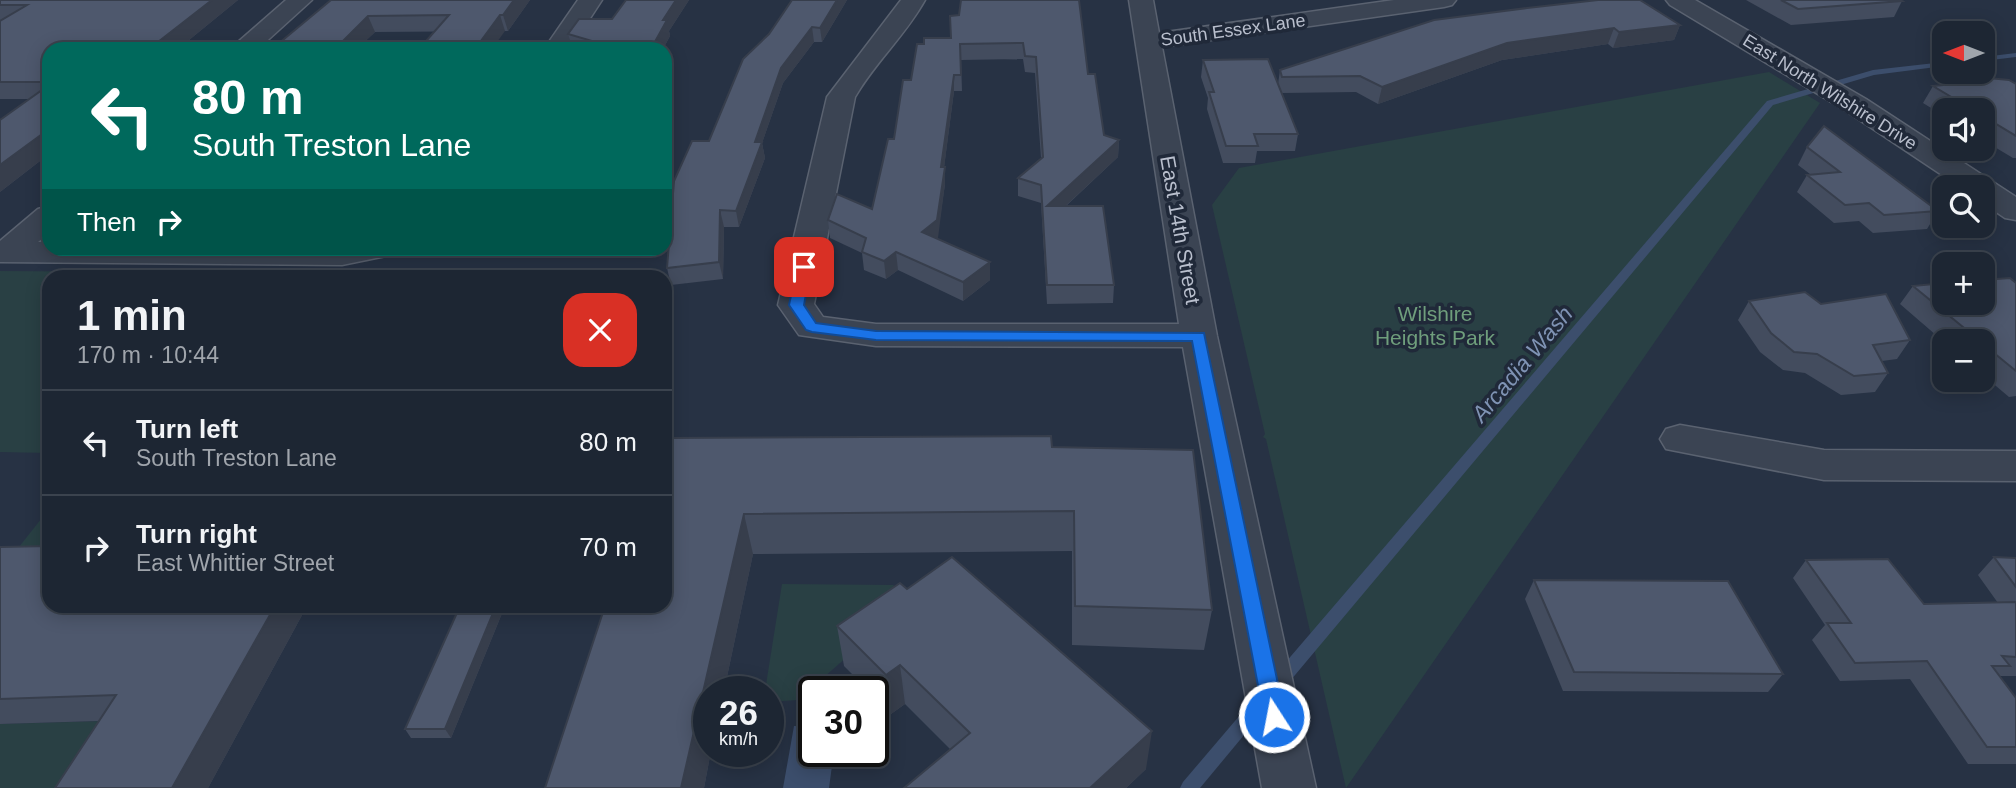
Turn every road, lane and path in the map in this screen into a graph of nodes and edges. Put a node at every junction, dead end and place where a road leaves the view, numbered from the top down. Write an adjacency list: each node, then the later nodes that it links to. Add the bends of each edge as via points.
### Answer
1 (300, 0): 7 (street)
2 (590, 0): 8 (street)
3 (913, 0): 16 (street, via 902,22 852,76 841,97 796,305 812,327 876,335)
4 (1141, 0): 9 (street, East 14th Street)
5 (1444, 0): 9 (street, South Essex Lane)
6 (1678, 0): 10 (street, East North Wilshire Drive, via 1856,105)
7 (251, 42)
8 (561, 42)
9 (1147, 42): 16 (street, East 14th Street)
10 (1962, 175)
11 (1995, 197): 12 (street, East North Wilshire Drive)
12 (2016, 211)
13 (42, 221): 14 (street)
14 (3, 252): 15 (street)
15 (42, 252)
16 (1199, 336): 19 (street, East 14th Street)
17 (1680, 439): 18 (street, via 1824,465)
18 (2016, 466)
19 (1289, 788)

